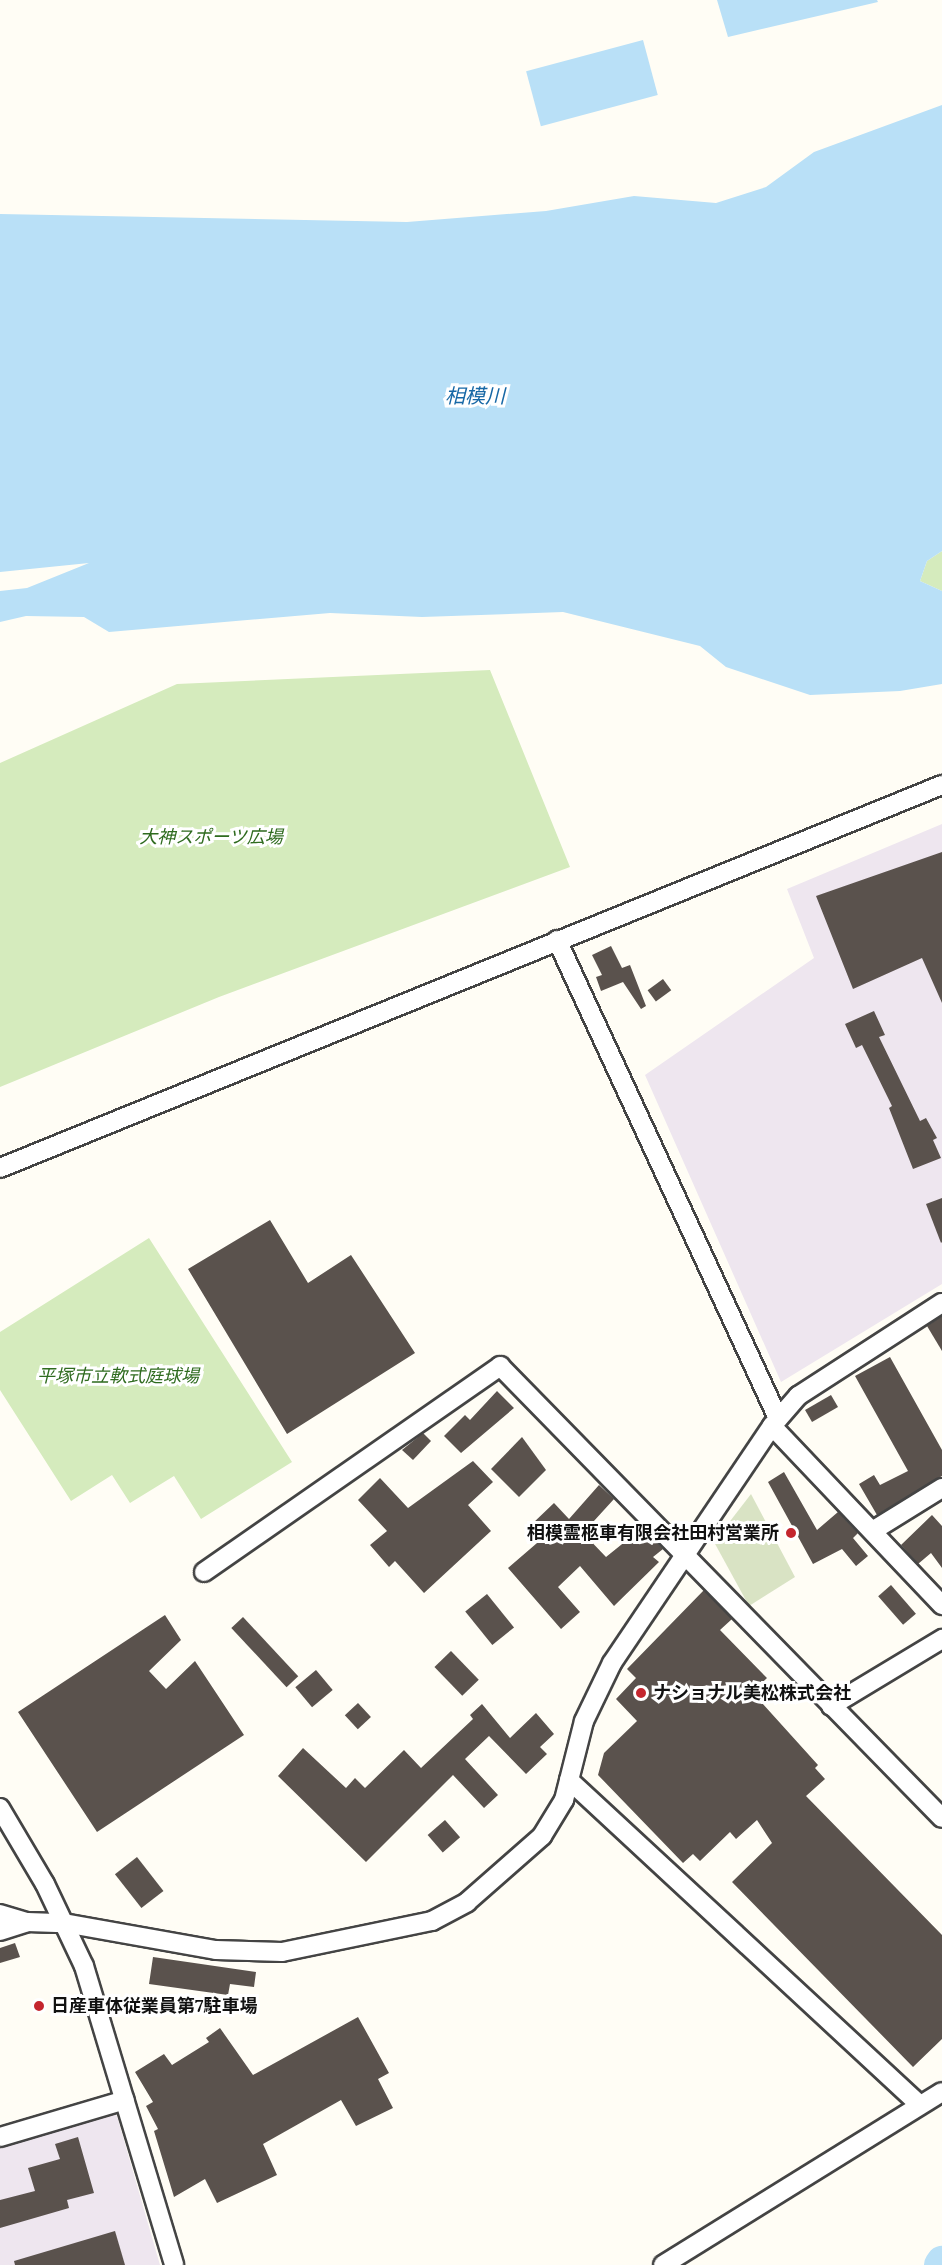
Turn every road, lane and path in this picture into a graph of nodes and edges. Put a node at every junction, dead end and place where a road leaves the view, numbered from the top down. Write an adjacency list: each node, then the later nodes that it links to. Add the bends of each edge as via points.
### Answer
1 (942, 786): 2 (street)
2 (556, 940): 3 (street); 5 (street)
3 (0, 1168)
4 (942, 1303): 5 (street, via 798,1396)
5 (775, 1422): 7 (street); 8 (street)
6 (942, 1488): 7 (street)
7 (874, 1530): 10 (street)
8 (684, 1552): 9 (street, via 500,1366); 12 (street); 13 (street, via 599,1688 584,1721)
9 (204, 1572)
10 (942, 1605)
11 (942, 1639): 12 (street)
12 (831, 1706): 15 (street)
13 (569, 1780): 17 (street, via 564,1800 542,1836 467,1902 432,1921 282,1952 216,1950); 21 (street)
14 (0, 1808): 17 (street)
15 (942, 1818)
16 (15, 1918): 17 (street); 18 (street)
17 (64, 1923): 20 (street, via 84,1966)
18 (0, 1930)
19 (942, 2092): 21 (street)
20 (126, 2100): 22 (street); 23 (street)
21 (920, 2106): 24 (street)
22 (0, 2137)
23 (174, 2265)
24 (663, 2265)

